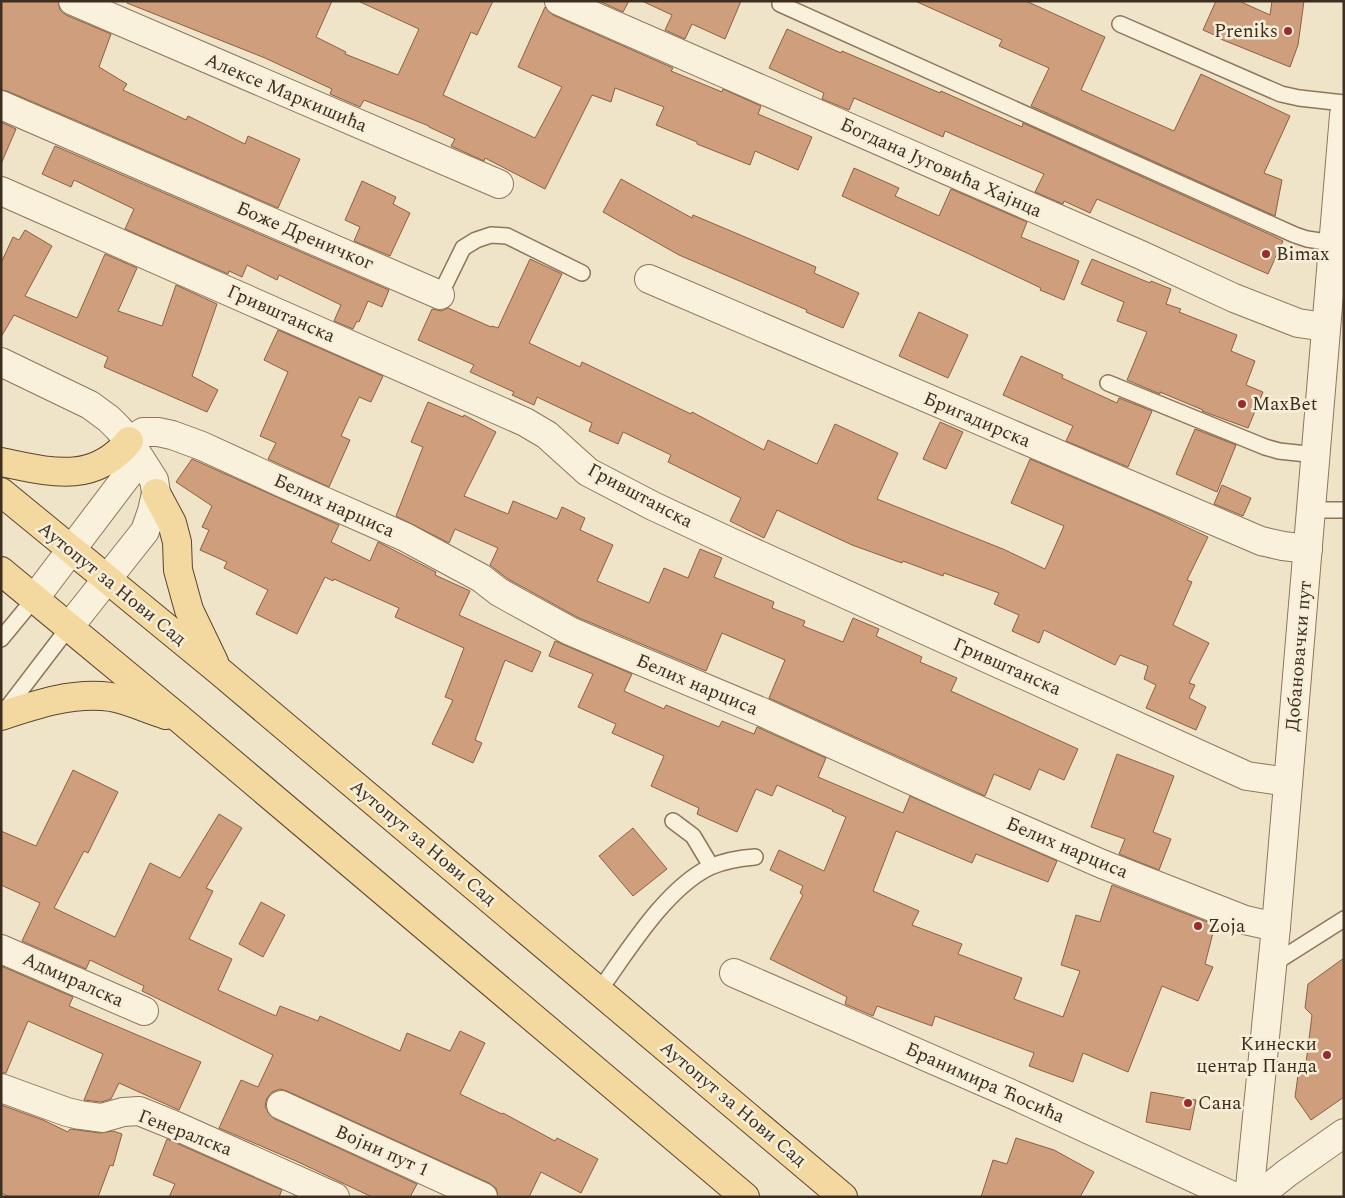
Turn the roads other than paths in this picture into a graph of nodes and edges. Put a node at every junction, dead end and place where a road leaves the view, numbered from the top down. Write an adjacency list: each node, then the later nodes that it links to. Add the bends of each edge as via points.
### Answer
1 (73, 1): 8 (street, Алексе Маркишића)
2 (559, 1): 14 (street, Богдана Југовића Хајнца, via 1234,298 1298,323)
3 (780, 4): 10 (lane, via 1294,235)
4 (1120, 24): 5 (lane, via 1281,94)
5 (1344, 103)
6 (1, 105): 13 (street, Боже Дреничког)
7 (1344, 115): 10 (street, Добановачки пут)
8 (499, 184)
9 (1, 190): 34 (street, Гривштанска, via 524,422 547,435 588,472 719,537 1247,776)
10 (1333, 243): 14 (street, Добановачки пут)
11 (582, 273): 13 (lane, Боже Дреничког, via 508,236 490,235 462,248)
12 (649, 279): 24 (street, Бригадирска, via 1261,541)
13 (440, 295)
14 (1325, 327): 18 (street, Добановачки пут)
15 (1, 362): 17 (street, via 90,405 109,419)
16 (1108, 383): 18 (lane, via 1265,447)
17 (134, 450): 19 (main road, via 77,472); 21 (street, via 154,480); 25 (street); 39 (street, Белих нарциса, via 143,432 158,432 202,446 405,536 570,631 762,712 1102,864 1245,920)
18 (1316, 455): 22 (street, Добановачки пут)
19 (1, 462)
20 (1, 492): 25 (main road, Аутопут за Нови Сад)
21 (156, 493): 27 (street, via 145,530); 31 (main road, via 172,523 177,542 178,570 189,610)
22 (1311, 510): 23 (lane); 24 (street, Добановачки пут)
23 (1344, 510)
24 (1308, 549): 34 (street, Добановачки пут)
25 (71, 550): 27 (main road, Аутопут за Нови Сад); 28 (street)
26 (1, 571): 28 (main road)
27 (107, 579): 29 (street); 31 (main road, Аутопут за Нови Сад)
28 (34, 599): 29 (main road); 30 (lane)
29 (69, 627): 32 (lane); 33 (main road)
30 (1, 639)
31 (218, 670): 43 (main road, Аутопут за Нови Сад)
32 (1, 716): 33 (main road, via 38,703 86,696 112,697)
33 (181, 720): 50 (main road)
34 (1288, 782): 39 (street, Добановачки пут)
35 (673, 821): 37 (lane, via 693,836)
36 (755, 857): 37 (lane)
37 (711, 866): 43 (lane, via 689,879 660,908)
38 (1344, 919): 41 (lane)
39 (1276, 927): 41 (street, Добановачки пут)
40 (1, 949): 44 (street, Адмиралска)
41 (1273, 964): 53 (street, Добановачки пут)
42 (734, 973): 52 (street, Бранимира Ћосића, via 1016,1096)
43 (599, 991): 51 (main road, Аутопут за Нови Сад)
44 (144, 1011)
45 (1, 1088): 48 (street, Генералска, via 80,1115 102,1118 139,1111)
46 (281, 1105): 49 (street, Војни пут 1)
47 (1344, 1133): 54 (street)
48 (335, 1197)
49 (483, 1197)
50 (745, 1197)
51 (843, 1197)
52 (1234, 1197)
53 (1249, 1197)
54 (1257, 1197)

